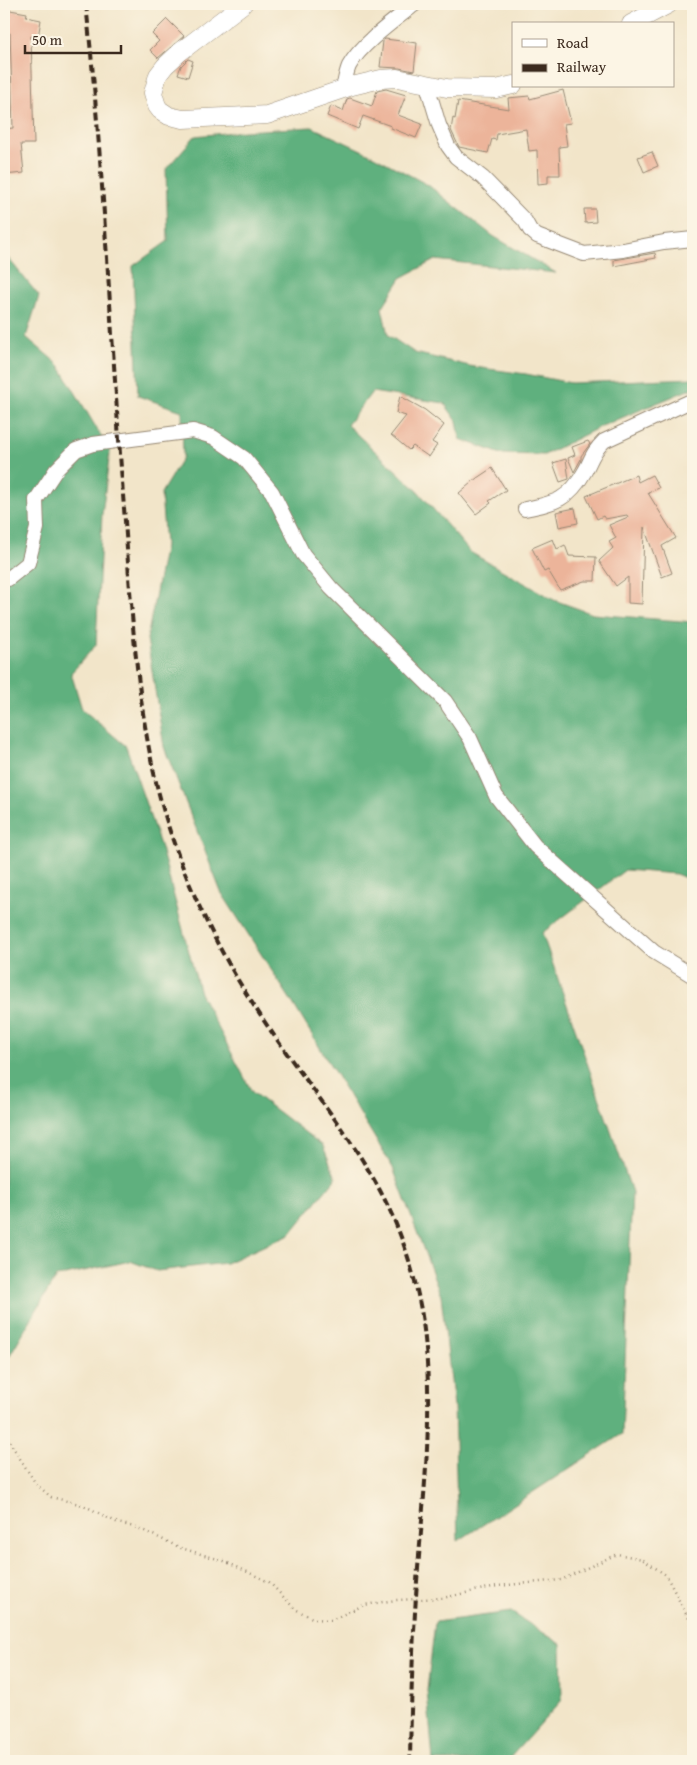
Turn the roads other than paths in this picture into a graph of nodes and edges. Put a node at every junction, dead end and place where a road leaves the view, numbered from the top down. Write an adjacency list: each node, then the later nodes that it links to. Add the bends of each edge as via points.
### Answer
1 (243, 4): 7 (street, via 165,66 158,75 153,94 160,110 182,119 267,114)
2 (415, 4): 7 (street, via 354,58 348,67)
3 (669, 4): 4 (street)
4 (635, 22)
5 (427, 85): 6 (street, via 496,89); 7 (street, via 397,78); 8 (street, via 440,130 456,157 483,178 537,236 584,254)
6 (512, 85)
7 (343, 89)
8 (693, 239)
9 (693, 400): 10 (street, via 604,441 568,494 549,504)
10 (524, 509)
11 (4, 579): 12 (street, via 28,563 37,528 36,500 56,470 76,450 93,444 193,430 213,436 244,458 272,492 303,554 331,588 445,701 470,738 496,796 535,846 654,952)
12 (693, 976)

